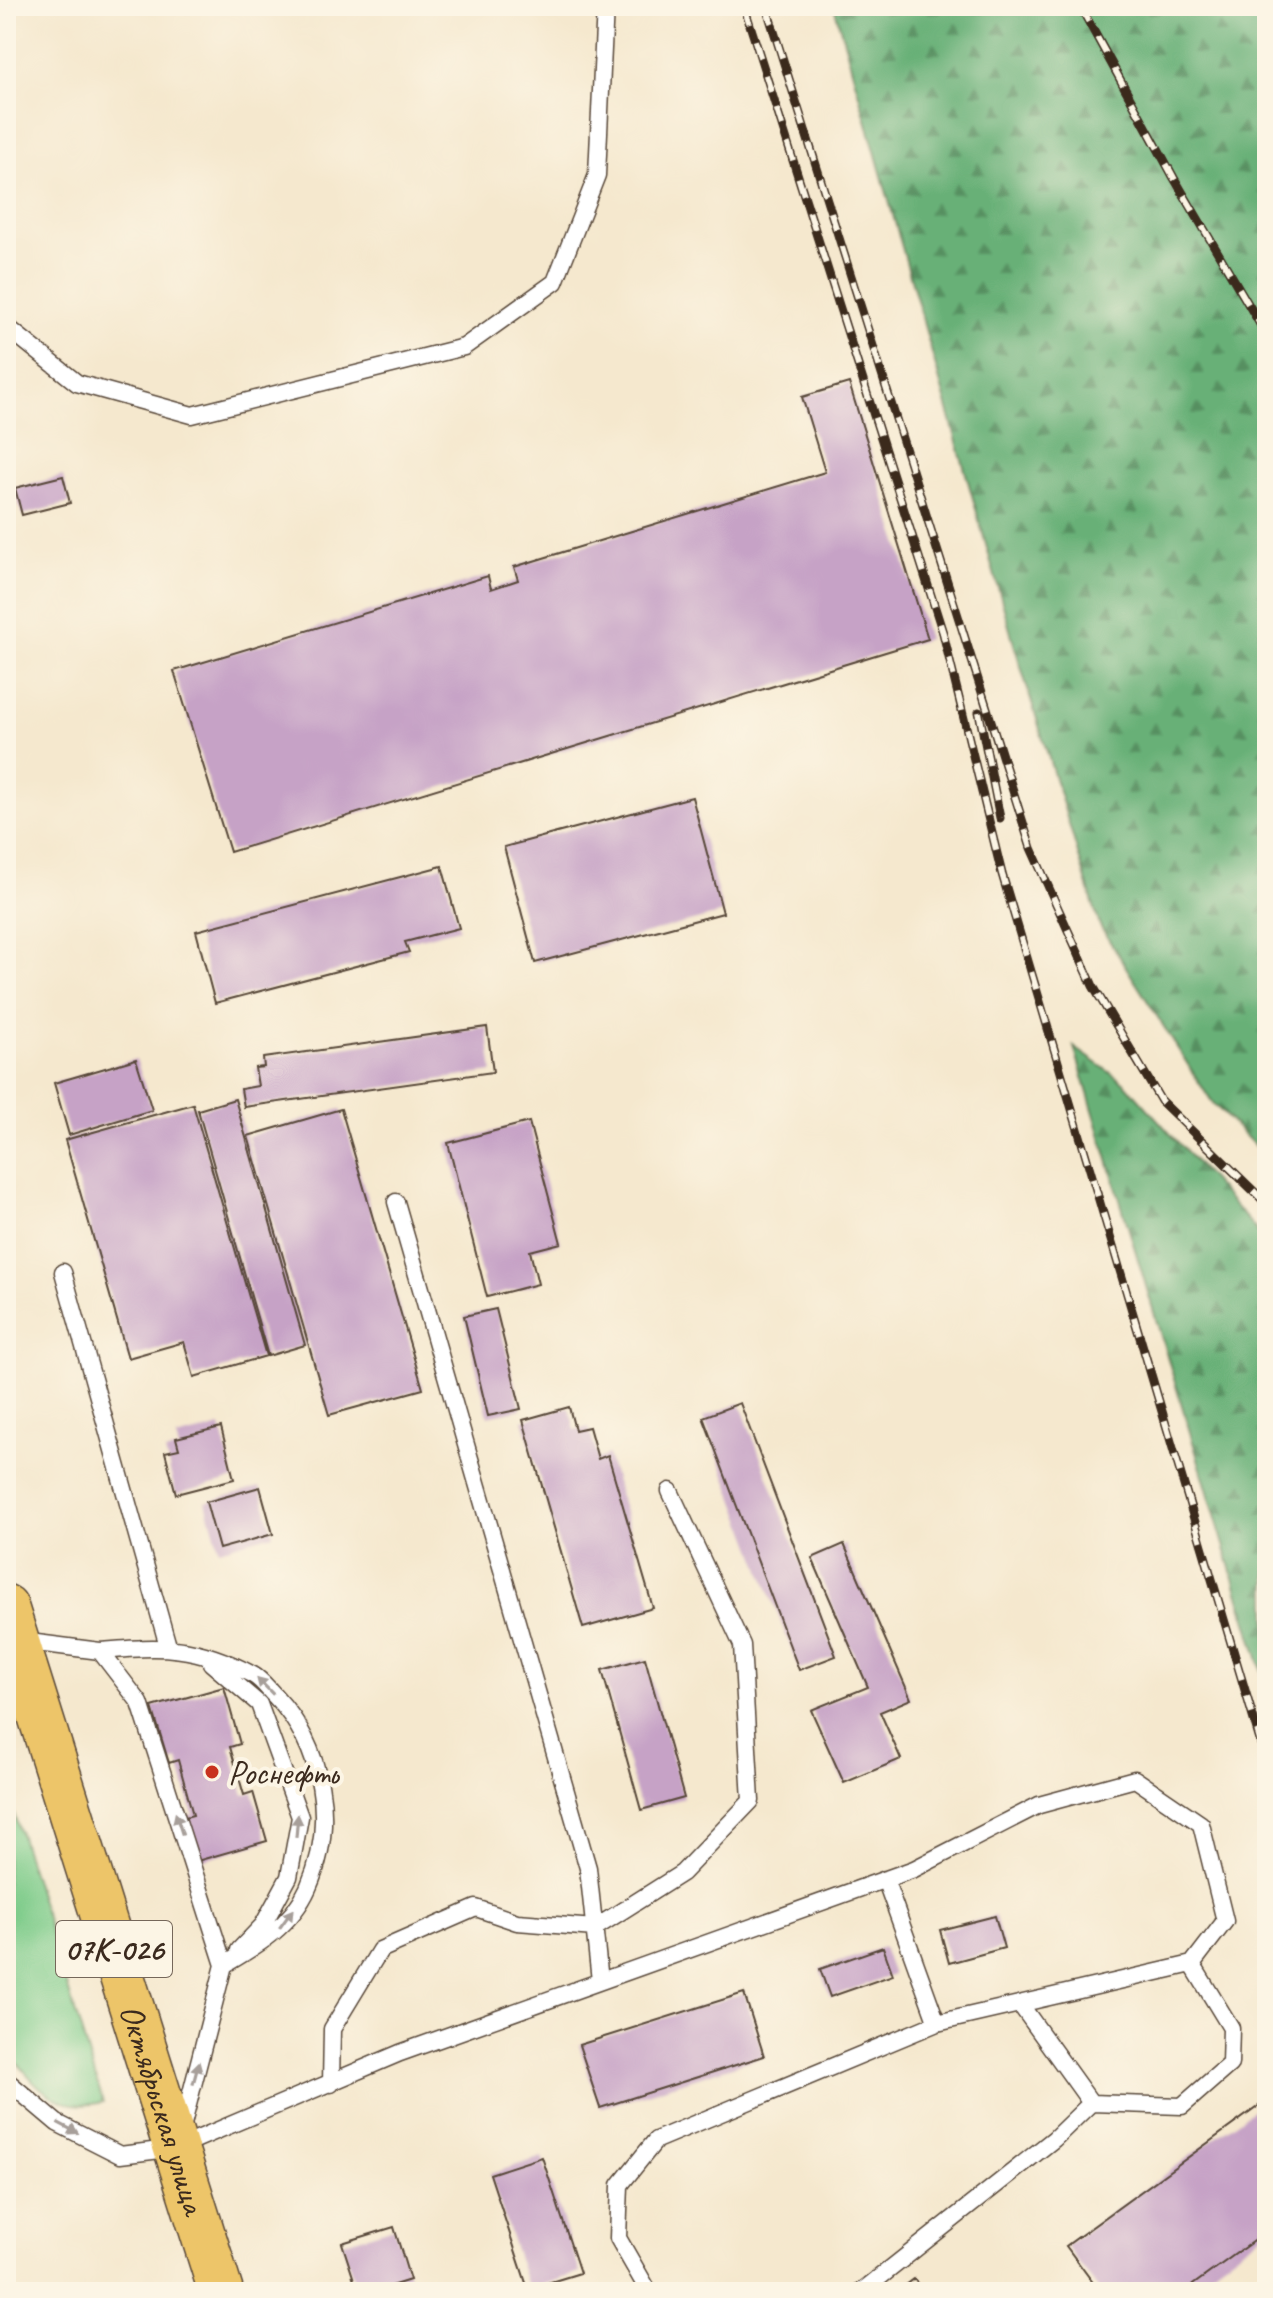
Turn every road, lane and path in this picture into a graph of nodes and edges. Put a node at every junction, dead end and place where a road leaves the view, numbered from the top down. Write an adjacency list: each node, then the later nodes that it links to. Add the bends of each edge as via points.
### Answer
1 (605, 6): 2 (lane, via 597,175 555,282 464,347 192,415 77,383)
2 (6, 326)
3 (396, 1202): 11 (lane, via 588,1868)
4 (63, 1272): 7 (lane)
5 (670, 1491): 11 (lane, via 742,1645 751,1801 682,1873)
6 (10, 1633): 8 (lane); 20 (main road, Октябрьская улица / 07К-026)
7 (168, 1646): 8 (lane); 9 (lane)
8 (100, 1651): 13 (lane, one-way to 8, via 140,1703)
9 (199, 1652): 13 (lane, one-way to 9, via 263,1925 289,1877 300,1817 259,1704); 13 (lane, one-way to 9, via 273,1937 308,1889 324,1833 320,1774 297,1720 256,1677)
10 (885, 1879): 12 (lane, via 1039,1805 1135,1779 1201,1824 1225,1921); 14 (lane); 16 (lane)
11 (595, 1928): 14 (lane); 18 (lane, via 517,1922 476,1908 380,1950 332,2029)
12 (1192, 1964): 15 (lane); 19 (lane, via 1231,2028 1230,2064 1182,2106)
13 (224, 1965): 20 (lane, one-way to 13)
14 (600, 1981): 18 (lane, via 400,2053)
15 (1020, 2004): 16 (lane); 19 (lane)
16 (937, 2023): 22 (lane, via 656,2140 620,2185 618,2238)
17 (6, 2080): 20 (lane, one-way to 20, via 57,2123 120,2155)
18 (331, 2084): 20 (lane)
19 (1091, 2103): 23 (lane, via 1054,2139)
20 (176, 2148): 21 (main road, Октябрьская улица / 07К-026)
21 (221, 2292)
22 (649, 2292)
23 (861, 2292)

